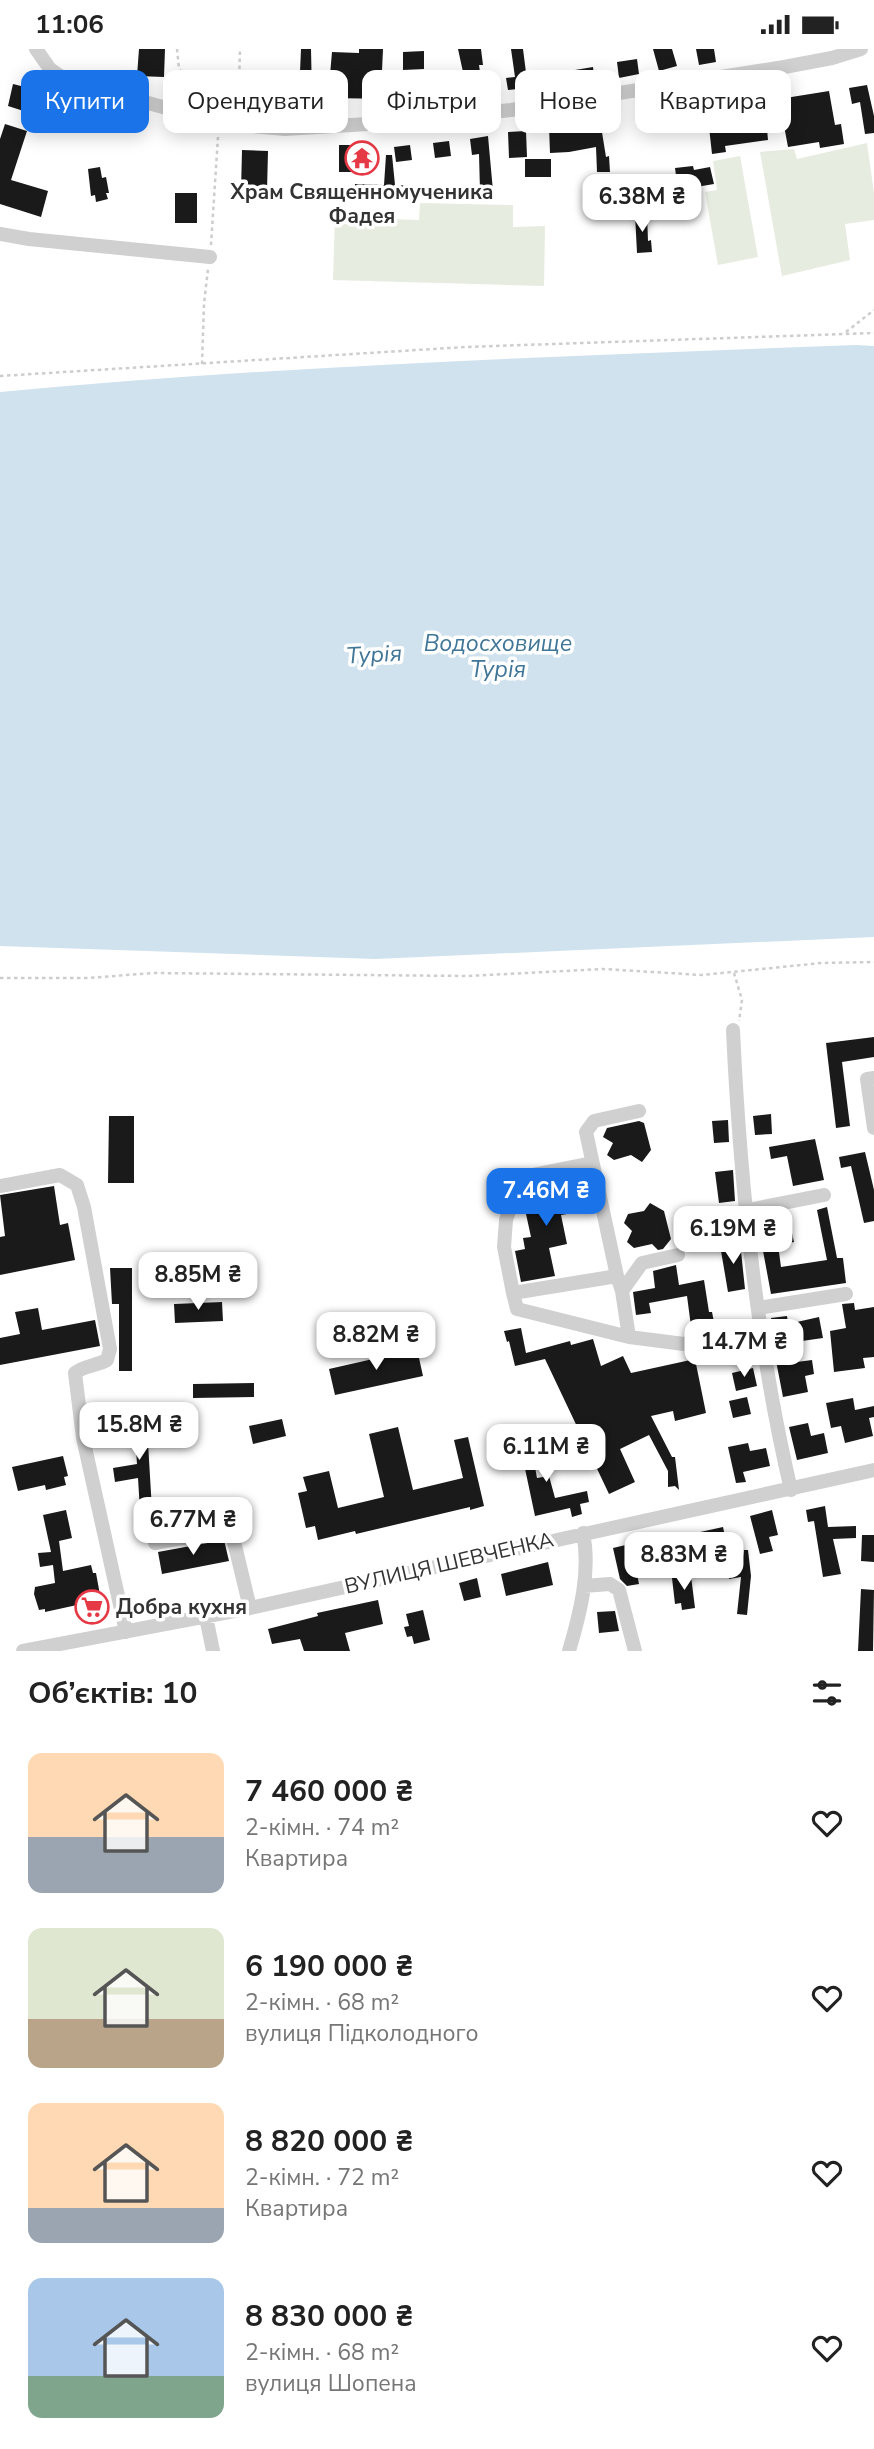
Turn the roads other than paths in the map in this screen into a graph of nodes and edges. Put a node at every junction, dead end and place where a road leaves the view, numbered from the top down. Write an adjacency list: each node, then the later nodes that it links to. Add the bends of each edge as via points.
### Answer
1 (36, 49): 2 (street, via 50,69 66,80 220,123 285,129 511,110 784,67)
2 (861, 49)
3 (0, 234): 4 (street)
4 (210, 257)
5 (733, 1030): 12 (street)
6 (874, 1078): 8 (street, via 867,1079)
7 (639, 1111): 9 (street, via 594,1121 586,1132)
8 (874, 1128)
9 (592, 1163): 14 (street); 16 (street, via 527,1175 517,1187 506,1220 504,1247)
10 (0, 1186): 28 (street, via 60,1175 77,1185 85,1207 110,1349 107,1360 75,1373 83,1438)
11 (824, 1195): 12 (street)
12 (748, 1210): 18 (street)
13 (678, 1255): 15 (street, via 642,1263)
14 (617, 1276): 15 (street); 16 (street)
15 (622, 1291): 19 (street)
16 (513, 1293): 19 (street, via 517,1309)
17 (846, 1294): 18 (street)
18 (758, 1308): 20 (street)
19 (629, 1337): 20 (street, via 684,1344)
20 (761, 1341): 22 (street)
21 (874, 1471): 22 (street, ВУЛИЦЯ ШЕВЧЕНКА)
22 (791, 1490): 23 (street, ВУЛИЦЯ ШЕВЧЕНКА)
23 (583, 1533): 25 (street, via 587,1553); 26 (street, ВУЛИЦЯ ШЕВЧЕНКА)
24 (155, 1543): 26 (street, via 231,1529)
25 (584, 1586): 31 (street); 32 (street, via 610,1584 619,1590)
26 (250, 1608): 27 (street, ВУЛИЦЯ ШЕВЧЕНКА)
27 (206, 1617): 28 (street, ВУЛИЦЯ ШЕВЧЕНКА); 30 (street)
28 (126, 1632): 29 (street, ВУЛИЦЯ ШЕВЧЕНКА)
29 (23, 1651)
30 (212, 1651)
31 (569, 1651)
32 (635, 1651)

